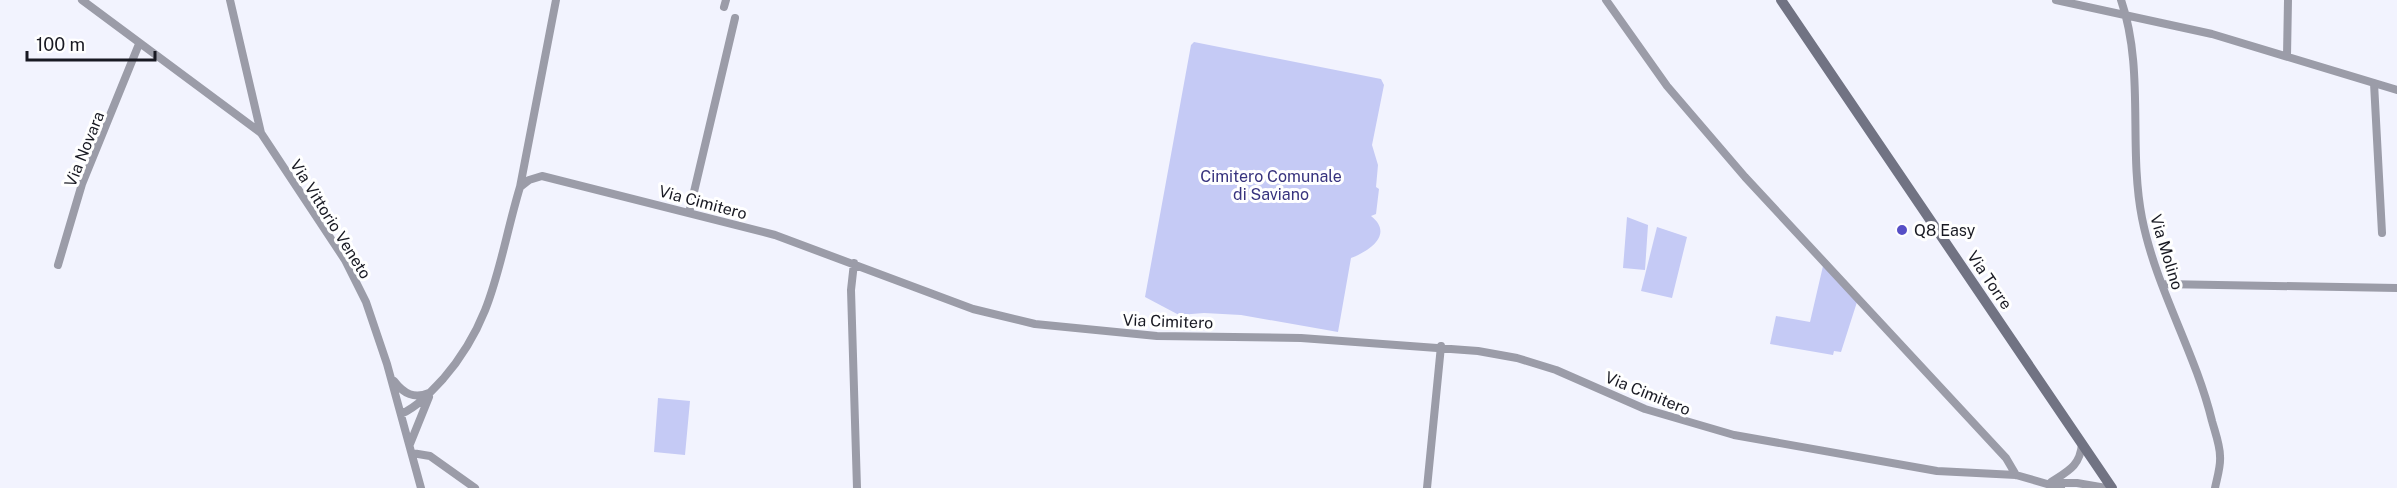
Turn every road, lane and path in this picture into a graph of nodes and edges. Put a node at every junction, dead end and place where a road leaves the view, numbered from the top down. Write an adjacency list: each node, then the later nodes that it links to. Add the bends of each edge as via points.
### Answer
1 (82, 0): 11 (street)
2 (230, 0): 15 (street, Via Vittorio Veneto)
3 (556, 0): 16 (street)
4 (1606, 0): 30 (street, via 1666,86 1721,150 2006,458)
5 (1781, 0): 28 (main road, Via Torre)
6 (2056, 0): 9 (street)
7 (2121, 0): 9 (street, Via Molino)
8 (2288, 0): 12 (street)
9 (2127, 16): 12 (street, via 2212,34); 21 (street, Via Molino, via 2140,206)
10 (735, 18): 17 (street)
11 (139, 44): 15 (street); 20 (street, Via Novara, via 82,184)
12 (2288, 56): 13 (street)
13 (2374, 83): 14 (street); 18 (street)
14 (2397, 90)
15 (261, 133): 24 (street, Via Vittorio Veneto, via 345,260 366,302)
16 (520, 187): 17 (street, Via Cimitero, via 543,176); 25 (street, via 486,312 458,362)
17 (689, 213): 19 (street, Via Cimitero, via 775,235)
18 (2382, 233)
19 (854, 263): 23 (street, Via Cimitero, via 973,309 1035,324 1157,336 1300,338); 34 (street, via 851,290)
20 (58, 265)
21 (2162, 284): 22 (street); 39 (street, Via Molino, via 2207,402 2221,456)
22 (2397, 288)
23 (1441, 346): 30 (street, Via Cimitero, via 1517,358 1556,370 1645,409 1734,435 1937,471); 35 (street)
24 (390, 377): 25 (street, via 406,394); 26 (street, Via Vittorio Veneto)
25 (431, 393): 26 (street); 27 (street)
26 (401, 414): 27 (street, Via Vittorio Veneto)
27 (409, 444): 29 (street, Via Vittorio Veneto)
28 (2082, 444): 31 (street, via 2080,458 2073,468); 38 (main road, Via Torre)
29 (412, 453): 32 (street, Via Vittorio Veneto); 33 (street, via 430,456)
30 (2016, 475): 31 (street, Via Cimitero)
31 (2050, 483): 36 (street, Via Cimitero); 37 (street, Via Cimitero)
32 (422, 488)
33 (475, 488)
34 (857, 488)
35 (1427, 488)
36 (2061, 488)
37 (2106, 488)
38 (2112, 488)
39 (2216, 488)

